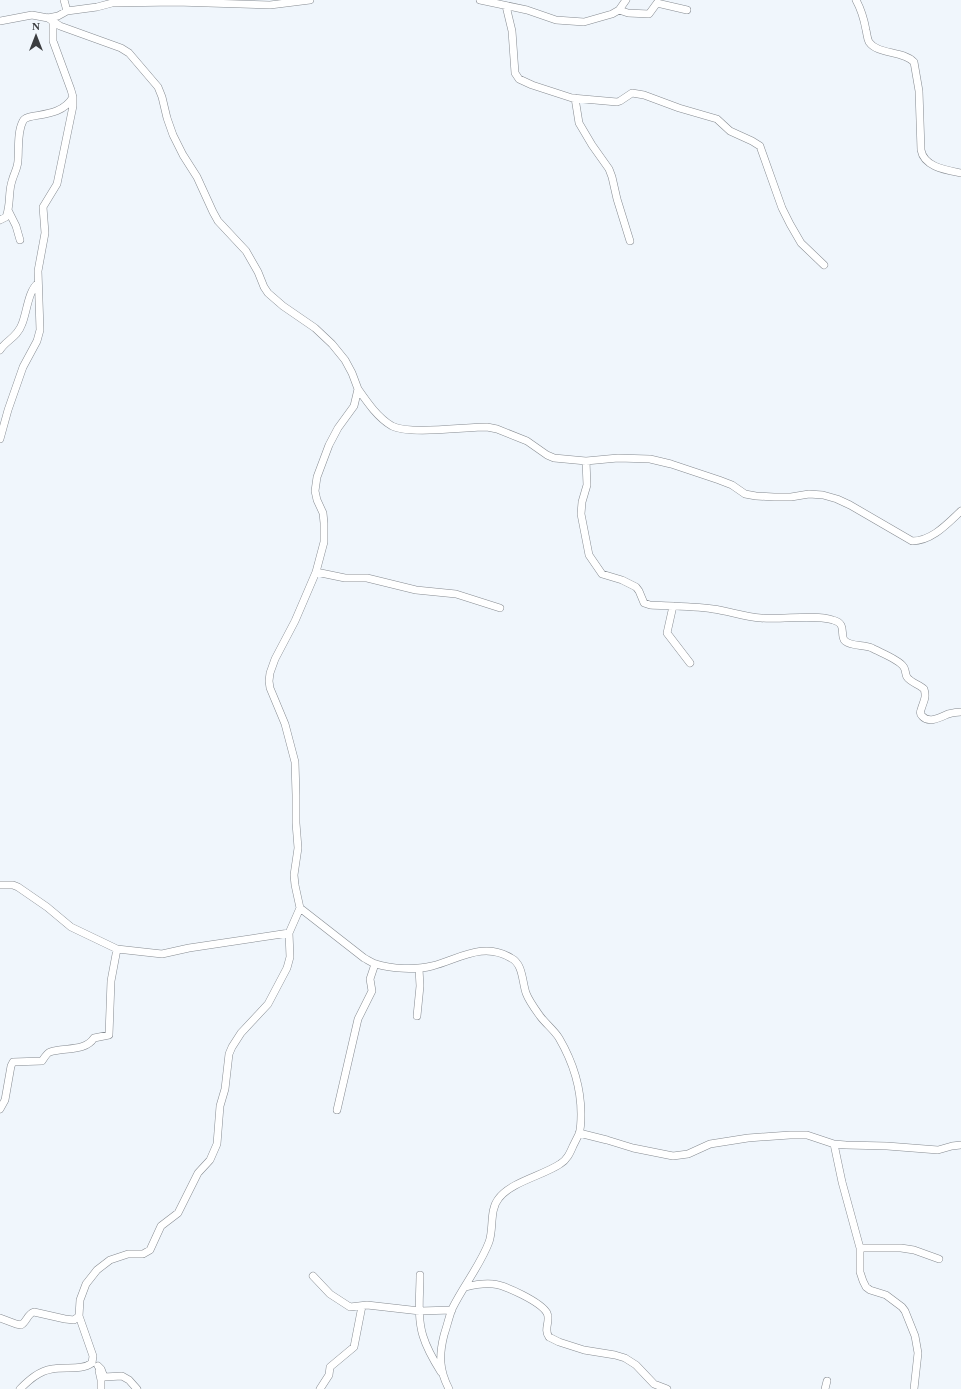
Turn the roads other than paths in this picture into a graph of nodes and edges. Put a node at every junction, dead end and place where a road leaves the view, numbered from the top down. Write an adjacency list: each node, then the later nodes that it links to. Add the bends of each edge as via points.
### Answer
1 (64, 0): 10 (street)
2 (310, 0): 6 (street, via 270,5)
3 (480, 0): 7 (street)
4 (626, 0): 11 (street)
5 (856, 0): 19 (street, via 868,39 872,44 878,49 914,62 919,91 923,158 949,171)
6 (177, 1): 10 (street, via 112,3)
7 (490, 1): 9 (street)
8 (657, 1): 11 (street, via 648,14); 12 (street)
9 (506, 6): 11 (street, via 567,22 584,22); 18 (street, via 512,31 516,76 532,85)
10 (67, 10): 13 (street)
11 (619, 10)
12 (687, 10)
13 (50, 20): 14 (street, via 32,15); 15 (street); 16 (street)
14 (0, 21)
15 (60, 26): 16 (street); 27 (street, via 121,48 129,53 158,87 173,135 218,221 246,251 268,293 332,344 345,360)
16 (52, 35): 17 (street)
17 (73, 97): 20 (street, via 67,105 51,114 27,117 23,120 18,165 11,183); 25 (street, via 56,184 43,207 44,233)
18 (575, 98): 23 (street, via 579,124 609,169); 24 (street, via 617,102 632,93 644,95 717,119 730,131 758,144 790,224 801,243)
19 (961, 173)
20 (8, 210): 21 (street, via 6,217); 22 (street)
21 (0, 220)
22 (20, 240)
23 (630, 241)
24 (824, 265)
25 (38, 283): 26 (street, via 33,289 19,330); 28 (street, via 39,335 23,367)
26 (0, 350)
27 (358, 389): 29 (street, via 381,418 398,428 427,430 487,427 527,441 554,458); 31 (street, via 354,406 329,445 317,476 315,491 325,530)
28 (0, 439)
29 (586, 461): 30 (street, via 650,459 719,480 745,494 791,497 823,495 850,505 912,541 921,541 932,536); 32 (street, via 587,485 581,514 591,559 602,574 636,586 644,603)
30 (961, 511)
31 (316, 572): 33 (street, via 345,578 367,578 416,590 456,594); 37 (street, via 270,673 270,688 285,724 295,762 298,848 295,885)
32 (673, 606): 34 (street, via 668,633); 35 (street, via 716,609 760,618 834,620 843,627 845,641 870,647 903,666 908,678 924,689 926,698 920,712 924,718 932,720)
33 (500, 608)
34 (690, 663)
35 (961, 712)
36 (0, 885): 39 (street, via 18,886 71,927)
37 (300, 908): 38 (street); 40 (street)
38 (289, 933): 39 (street, via 162,954); 56 (street, via 290,957 287,968 268,1004 241,1032 229,1054 225,1089 220,1106 217,1144 212,1156 198,1173 178,1213 161,1226 150,1250 144,1254 117,1257 92,1275 82,1292)
39 (117, 949): 43 (street, via 111,981 109,1035 94,1038 90,1044 50,1052 42,1061 13,1062 5,1100)
40 (375, 964): 41 (street); 44 (street, via 370,979 372,991 358,1019)
41 (419, 969): 42 (street); 45 (street, via 475,952 496,952 515,960 520,968 527,995 539,1016 558,1036 574,1070 581,1109)
42 (417, 1016)
43 (0, 1109)
44 (337, 1110)
45 (579, 1133): 46 (street, via 673,1156 688,1154 710,1144 748,1138 804,1135); 52 (street, via 569,1154 560,1164 507,1190 499,1198 493,1211 489,1242)
46 (834, 1144): 47 (street, via 938,1150); 48 (street)
47 (961, 1145)
48 (860, 1248): 49 (street, via 901,1248); 68 (street, via 861,1276 866,1287 886,1295 899,1304 905,1311 915,1336 918,1353)
49 (939, 1259)
50 (420, 1275): 55 (street)
51 (313, 1276): 53 (street, via 327,1292 346,1306)
52 (465, 1286): 54 (street); 66 (street, via 491,1283 512,1290 545,1310 548,1316 546,1331 549,1337 584,1350 625,1358 636,1365 654,1384)
53 (362, 1306): 55 (street); 64 (street, via 354,1347 330,1367 328,1379)
54 (452, 1310): 55 (street); 59 (street, via 440,1350)
55 (420, 1311): 59 (street, via 423,1337)
56 (79, 1316): 57 (street, via 74,1320 34,1312 21,1325); 58 (street)
57 (0, 1318)
58 (95, 1365): 61 (street, via 48,1370 35,1376); 62 (street, via 101,1380); 63 (street, via 102,1369 104,1377 122,1376)
59 (442, 1374): 65 (street)
60 (827, 1381): 67 (street)
61 (20, 1389)
62 (101, 1389)
63 (137, 1389)
64 (320, 1389)
65 (449, 1389)
66 (667, 1389)
67 (825, 1389)
68 (914, 1389)

